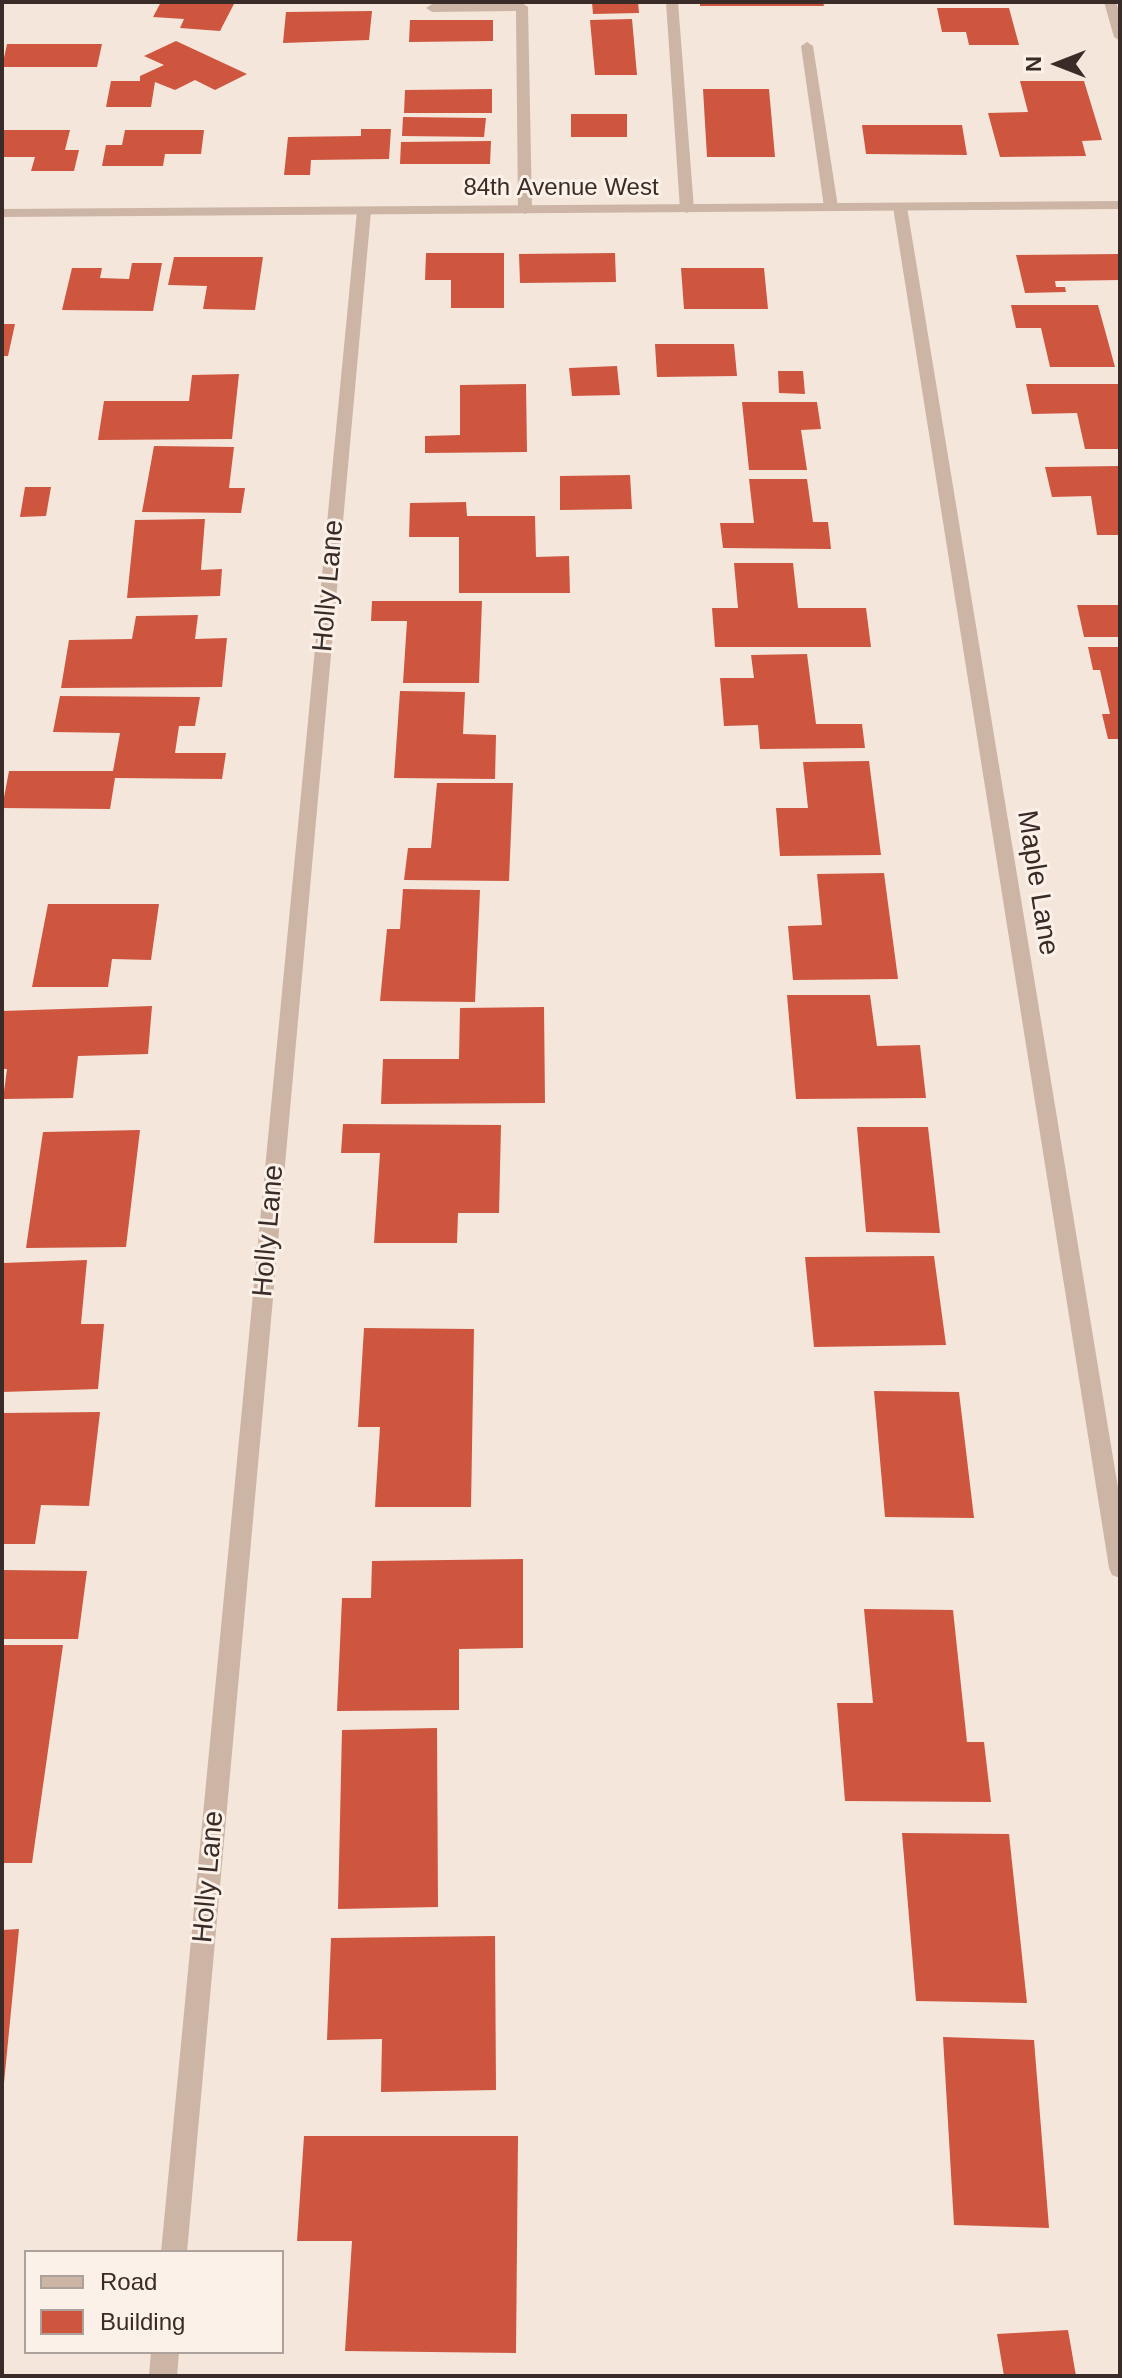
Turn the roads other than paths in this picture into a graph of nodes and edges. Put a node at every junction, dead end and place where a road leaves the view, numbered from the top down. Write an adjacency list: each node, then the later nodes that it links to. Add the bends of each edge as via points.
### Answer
1 (672, 2): 9 (street)
2 (1110, 2): 4 (street)
3 (432, 8): 10 (street, via 522,7)
4 (1120, 33)
5 (807, 46): 7 (street)
6 (1120, 205): 8 (street, 84th Avenue West)
7 (831, 207): 8 (street, 84th Avenue West); 9 (street, 84th Avenue West)
8 (900, 207): 13 (street, Maple Lane)
9 (687, 209): 10 (street, 84th Avenue West)
10 (525, 210): 11 (street, 84th Avenue West)
11 (364, 211): 12 (street, 84th Avenue West); 14 (street, Holly Lane)
12 (2, 213)
13 (1120, 1568)
14 (174, 2250)
15 (165, 2354): 16 (street)
16 (163, 2376)

